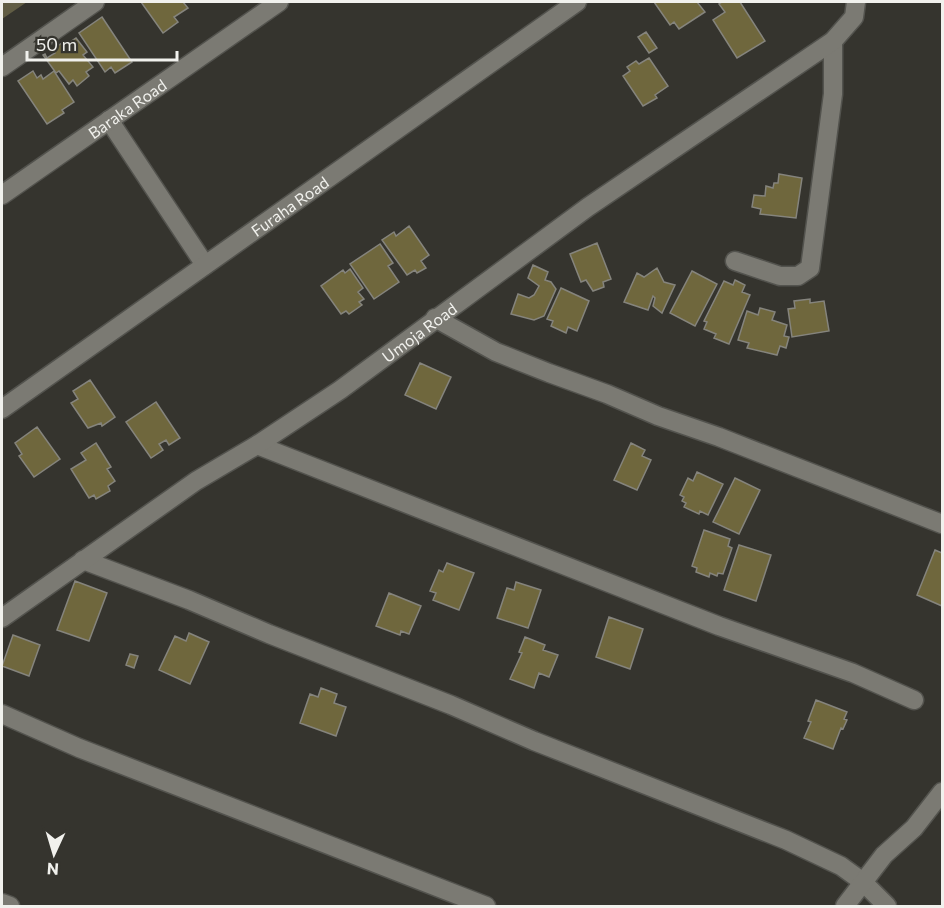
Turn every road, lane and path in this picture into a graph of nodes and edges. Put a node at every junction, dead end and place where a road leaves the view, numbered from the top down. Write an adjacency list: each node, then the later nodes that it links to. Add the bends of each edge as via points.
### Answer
1 (95, 2): 6 (street)
2 (279, 2): 7 (street, Baraka Road)
3 (577, 2): 10 (street, Furaha Road)
4 (856, 2): 5 (street, Umoja Road, via 855,17)
5 (833, 41): 9 (street, via 833,94 810,268 798,276 780,276); 11 (street, Umoja Road, via 588,207)
6 (2, 67)
7 (110, 120): 8 (street, Baraka Road); 10 (street)
8 (2, 195)
9 (735, 261)
10 (205, 265): 12 (street, Furaha Road)
11 (435, 318): 13 (street, Umoja Road, via 340,390); 14 (street, via 496,352 549,374)
12 (2, 409)
13 (257, 445): 15 (street, Umoja Road, via 196,481); 17 (street, via 719,626 853,673)
14 (942, 524)
15 (83, 560): 16 (street, Umoja Road); 20 (street, via 776,836 841,866)
16 (2, 618)
17 (914, 700)
18 (2, 714): 23 (street, via 79,748)
19 (942, 792): 20 (street)
20 (863, 882): 24 (street); 25 (street)
21 (2, 903): 22 (street)
22 (10, 906)
23 (486, 906)
24 (845, 906)
25 (887, 906)

